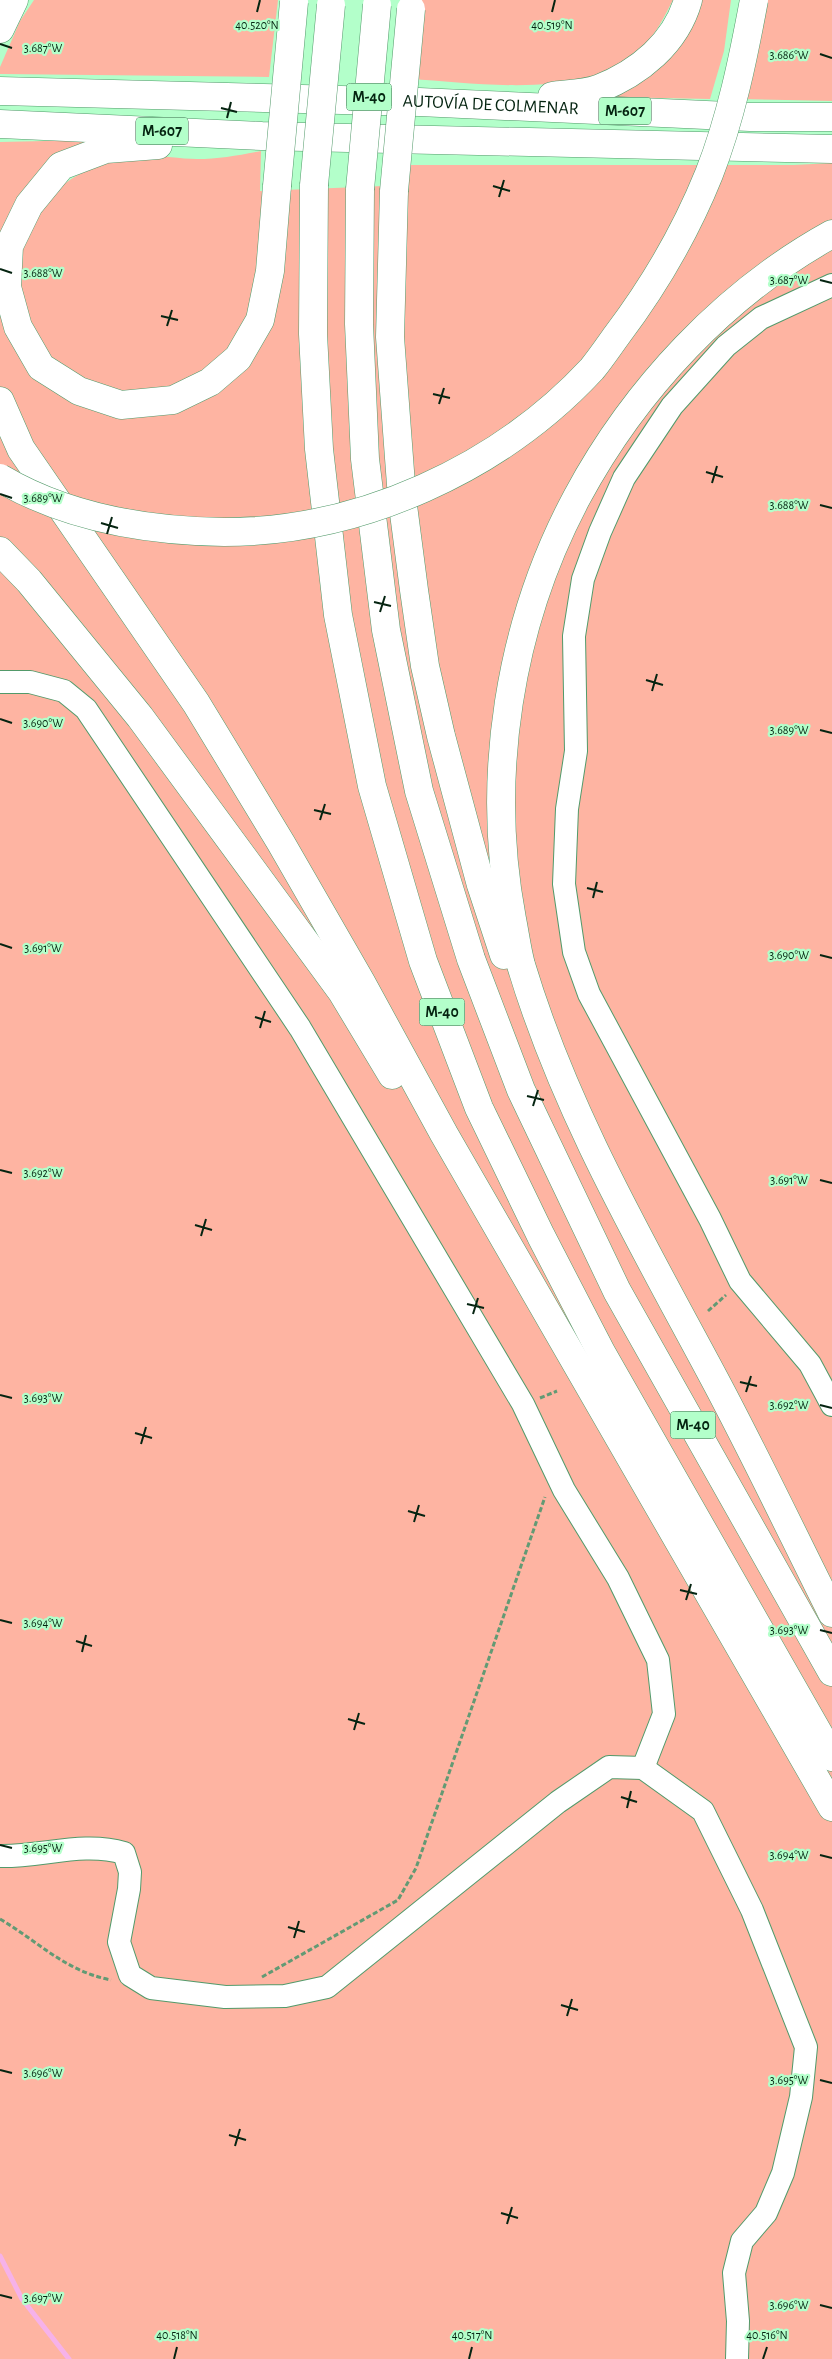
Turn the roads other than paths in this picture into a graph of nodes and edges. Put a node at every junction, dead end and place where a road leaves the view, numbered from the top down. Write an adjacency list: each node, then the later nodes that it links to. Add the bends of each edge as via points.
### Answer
1 (14, 0): 8 (highway)
2 (688, 0): 10 (highway, via 667,44 635,71 597,90 541,97)
3 (754, 0): 18 (highway, bridge, via 739,80 709,174 677,242 640,304 593,368 546,413 484,456 433,485 344,517 263,532 184,531 111,520 27,494)
4 (294, 1): 13 (highway, bridge, via 270,272 260,320 238,358 210,382 173,400 121,405 79,391 42,367 18,327 7,287 9,246 29,205 61,166 106,149)
5 (331, 3): 26 (highway, M-40, bridge, via 314,185 313,334 319,449 338,615 372,786 423,961 479,1108 540,1236 606,1360)
6 (377, 3): 25 (highway, M-40, bridge, via 360,189 359,324 365,459 386,630 419,791 471,959 522,1090 617,1291)
7 (411, 5): 22 (highway, bridge, via 394,191 390,337 402,498 425,666 481,885 552,1082 622,1227)
8 (0, 29)
9 (0, 92): 10 (highway, AUTOVÍA DE COLMENAR / M-607)
10 (418, 102): 11 (highway, AUTOVÍA DE COLMENAR / M-607)
11 (832, 118)
12 (0, 124): 13 (highway, AUTOVÍA DE COLMENAR / M-607)
13 (262, 136): 14 (highway, AUTOVÍA DE COLMENAR / M-607)
14 (832, 149)
15 (832, 234): 22 (highway, via 761,279 718,317 671,364 627,417 593,467 564,521 536,592 517,661 504,750 500,813 506,887 520,962 551,1053 628,1222)
16 (832, 285): 21 (street, via 761,318 726,346 672,406 624,478 583,579 574,636 576,751 567,809 564,884 574,952 589,994 710,1219 740,1282 810,1364)
17 (0, 401): 24 (highway, via 21,449 196,703 281,843 444,1134)
18 (0, 478)
19 (0, 551): 24 (highway, via 140,716 342,992)
20 (0, 682): 27 (street, via 30,682 64,691 86,709 300,1028 523,1404 564,1490 618,1578 658,1660 664,1714)
21 (832, 1405)
22 (766, 1481): 23 (highway)
23 (832, 1613)
24 (742, 1648): 28 (highway)
25 (832, 1672)
26 (832, 1757)
27 (643, 1768): 29 (street, via 610,1767 558,1802 327,1987 285,1996 225,1997 151,1988 130,1975 119,1942 130,1872 124,1853 106,1848 87,1848); 30 (street, via 703,1811 752,1910 806,2047 801,2097 784,2173 766,2213 742,2241 734,2273)
28 (832, 1807)
29 (0, 1856)
30 (737, 2359)

